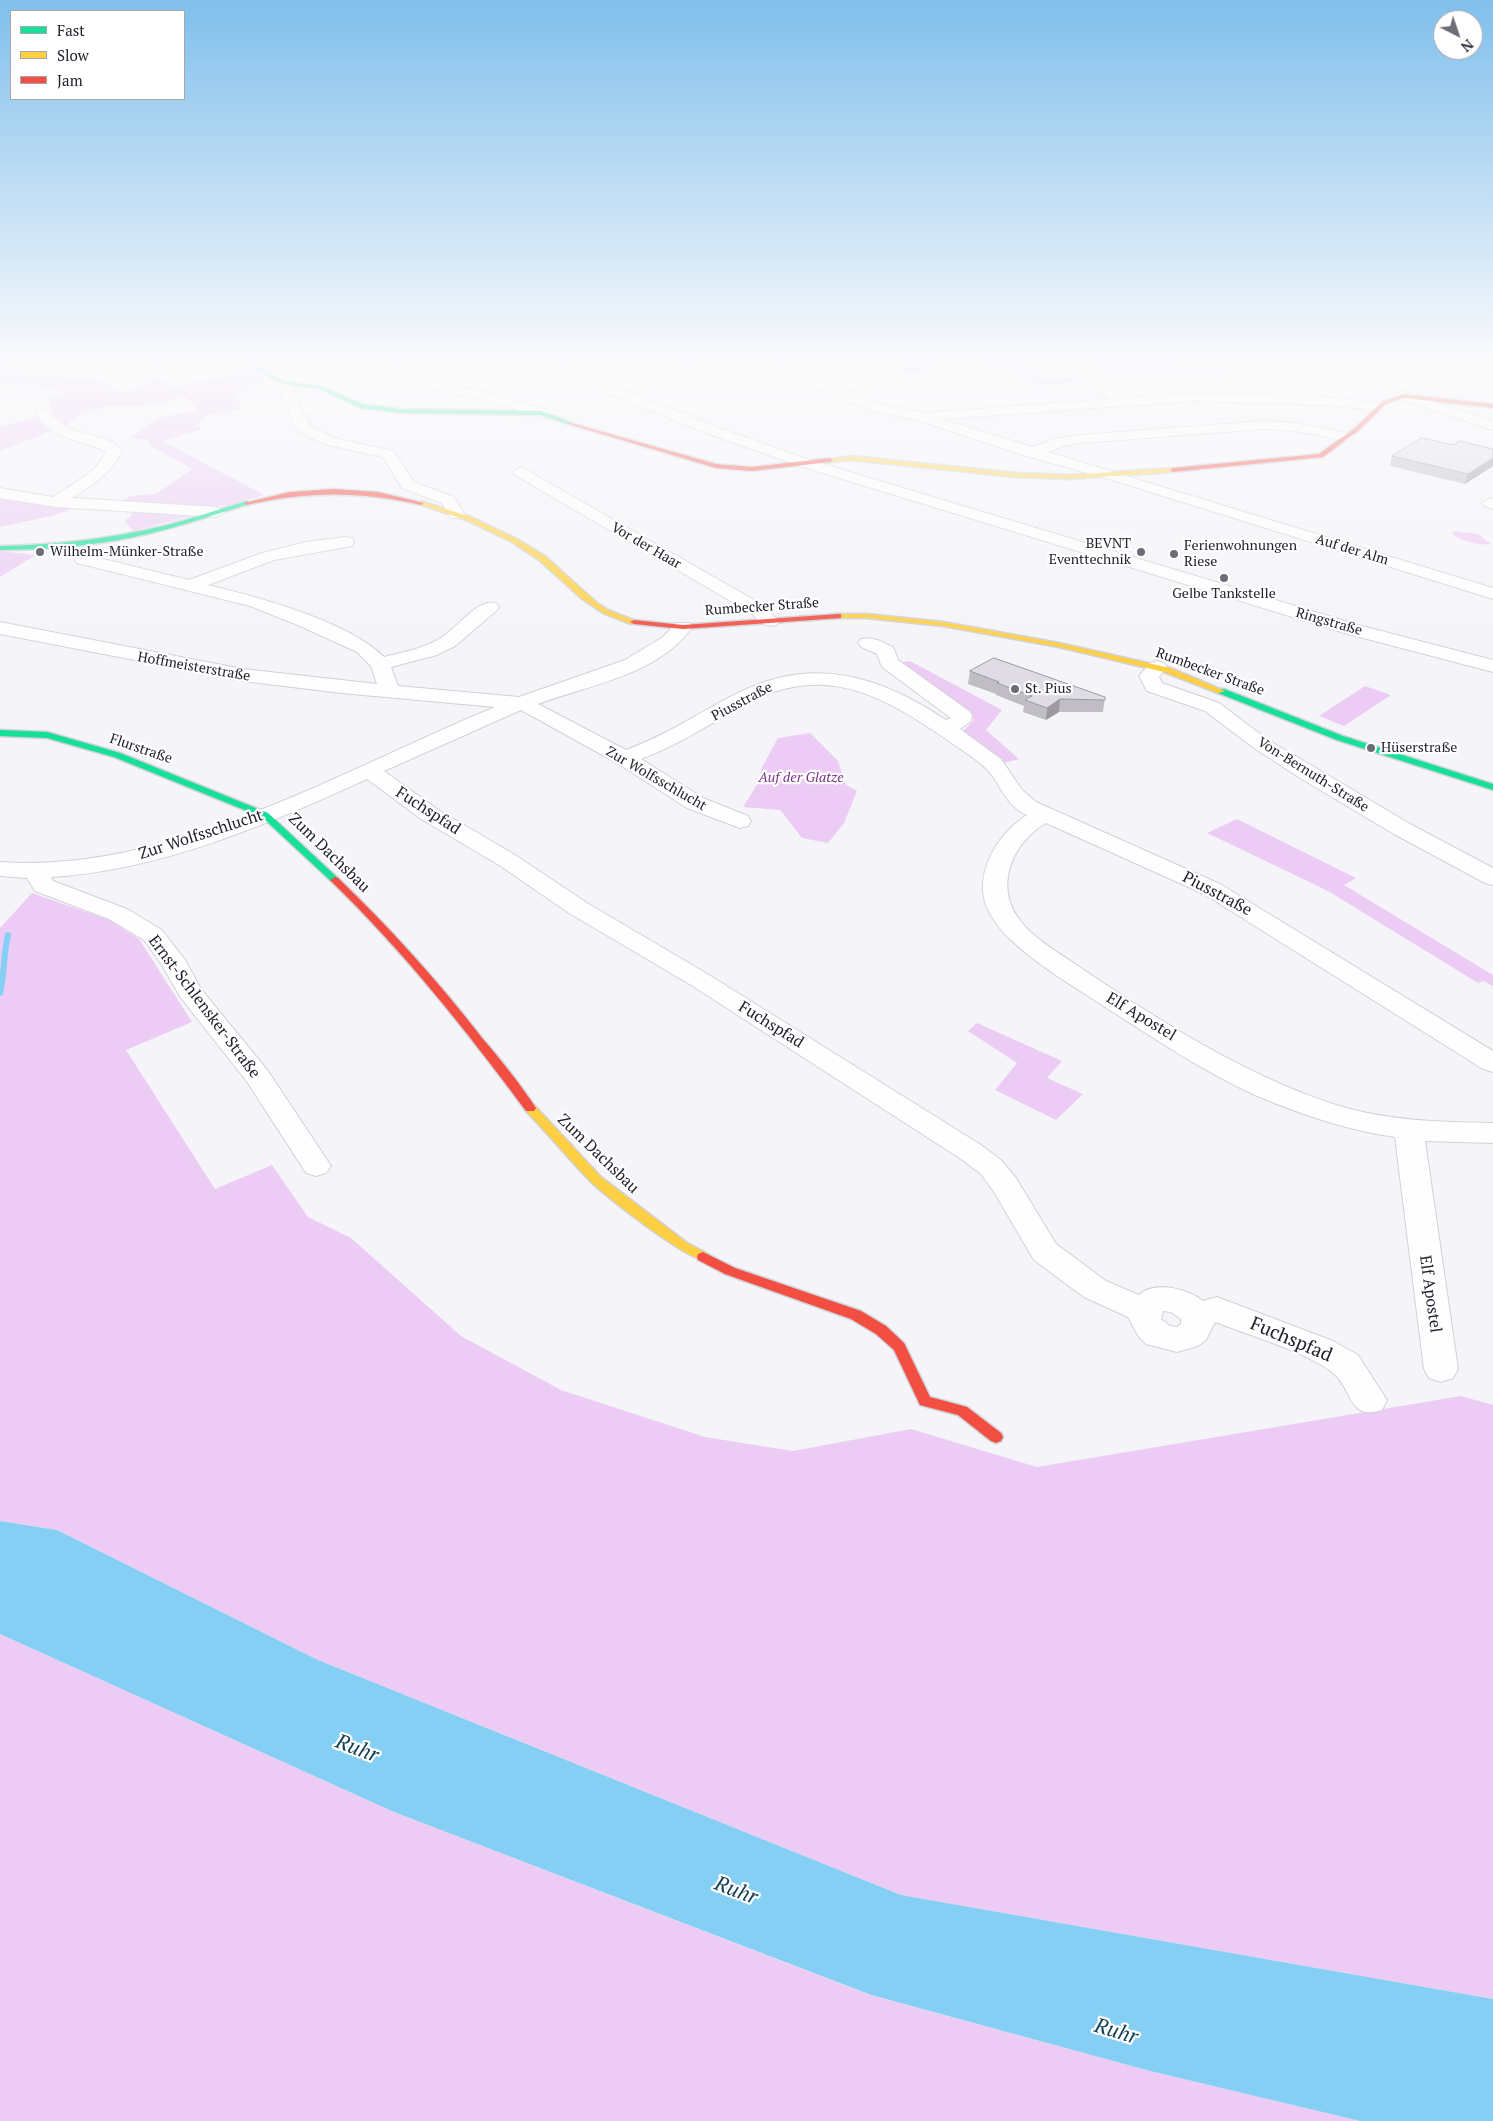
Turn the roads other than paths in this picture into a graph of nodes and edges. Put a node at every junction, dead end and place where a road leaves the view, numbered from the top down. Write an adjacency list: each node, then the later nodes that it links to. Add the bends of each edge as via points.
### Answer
1 (113, 457): 13 (street, via 104,467)
2 (390, 457): 15 (street, via 408,485 448,500)
3 (691, 457): 7 (street, via 716,466 752,469)
4 (788, 457): 7 (street, Ringstraße)
5 (1046, 457): 10 (street, Auf der Alm)
6 (1311, 457): 9 (street)
7 (805, 463): 10 (street, via 851,458 1016,475); 29 (street, Ringstraße, via 1355,630)
8 (521, 472): 22 (street, Vor der Haar, via 756,609)
9 (1161, 472): 10 (street); 11 (street, via 1146,479)
10 (1115, 476): 11 (street, Auf der Alm)
11 (1154, 488): 20 (street, Auf der Alm)
12 (0, 494): 13 (street)
13 (56, 502): 14 (street)
14 (217, 512): 15 (street, Rumbecker Straße, via 285,495 351,492 402,498); 17 (street, Rumbecker Straße, via 147,532 51,546)
15 (457, 515): 23 (street, Rumbecker Straße, via 537,555 558,570 600,611 621,619)
16 (346, 542): 19 (street, via 280,552)
17 (0, 548)
18 (83, 559): 19 (street)
19 (193, 585): 28 (street, via 256,602 307,622 364,648)
20 (1493, 594)
21 (490, 607): 28 (street, via 448,642)
22 (770, 621): 24 (street, Rumbecker Straße); 30 (street, Rumbecker Straße, via 840,616 920,620 1059,645)
23 (659, 626): 24 (street, Rumbecker Straße); 27 (street)
24 (683, 627): 27 (street, Zur Wolfsschlucht, via 670,643)
25 (0, 628): 31 (street, Hoffmeisterstraße, via 136,658 256,678)
26 (868, 643): 33 (street, via 886,651 889,663 962,715 962,721)
27 (646, 656): 32 (street, Zur Wolfsschlucht)
28 (380, 664): 31 (street)
29 (1493, 666)
30 (1157, 667): 37 (street, Rumbecker Straße, via 1200,681 1340,738); 43 (street, Von-Bernuth-Straße, via 1149,680 1154,687 1212,707 1261,744 1308,773)
31 (390, 691): 32 (street)
32 (522, 703): 35 (street, Zur Wolfsschlucht); 36 (street, Zur Wolfsschlucht)
33 (944, 729): 35 (street, Piusstraße, via 899,702 848,680 801,677 754,692 671,740); 39 (street, Piusstraße, via 998,769 1016,799)
34 (0, 733): 38 (street, Flurstraße, via 47,735 116,755)
35 (625, 758): 40 (street, Zur Wolfsschlucht, via 695,803)
36 (368, 770): 38 (street, Zur Wolfsschlucht); 49 (street, Fuchspfad, via 429,814 700,980 971,1152 1005,1185 1044,1252 1095,1289 1144,1310 1143,1317 1155,1333 1168,1339 1187,1338 1194,1334 1198,1322 1196,1315 1216,1309 1321,1350 1346,1364)
37 (1493, 787)
38 (265, 815): 42 (street, Zur Wolfsschlucht, via 144,855 91,866); 50 (street, Zum Dachsbau, via 351,895 488,1051 534,1114 597,1180 682,1246 714,1263 856,1315 881,1330 899,1347 925,1401 962,1412)
39 (1044, 815): 44 (street, Piusstraße, via 1212,889); 45 (street, Elf Apostel, via 1023,827 1005,847 995,890 1004,916 1033,946 1134,1013 1227,1068 1279,1094 1368,1122)
40 (740, 821)
41 (0, 869): 42 (street, Zur Wolfsschlucht)
42 (37, 872): 47 (street, Ernst-Schlensker-Straße, via 43,886 118,914 153,935 190,992 258,1077)
43 (1493, 878)
44 (1493, 1063)
45 (1409, 1130): 46 (street, Elf Apostel); 48 (street, Elf Apostel)
46 (1493, 1133)
47 (316, 1166)
48 (1441, 1369)
49 (1370, 1400)
50 (996, 1437)

